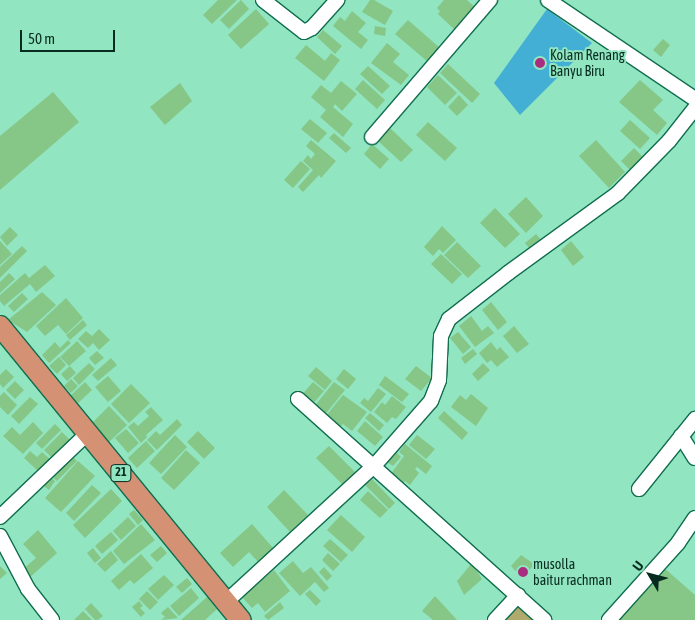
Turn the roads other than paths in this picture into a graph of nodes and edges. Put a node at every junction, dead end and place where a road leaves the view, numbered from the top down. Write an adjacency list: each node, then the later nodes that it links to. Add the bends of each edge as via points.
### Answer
1 (263, 0): 2 (street, via 304,32 312,28)
2 (337, 0)
3 (490, 0): 7 (street)
4 (548, 0): 5 (street)
5 (695, 99)
6 (695, 108): 14 (street, via 657,154 618,192 449,319 441,336 439,380 431,400)
7 (372, 137)
8 (0, 326): 11 (highway, 21)
9 (298, 399): 14 (street)
10 (695, 419): 12 (street)
11 (88, 433): 16 (street); 20 (highway, 21)
12 (681, 436): 13 (street); 15 (street)
13 (695, 458)
14 (374, 466): 19 (street); 20 (street)
15 (639, 489)
16 (0, 517)
17 (695, 518): 25 (street, via 678,543)
18 (0, 536): 21 (street, via 28,589)
19 (518, 595): 23 (street); 24 (street)
20 (227, 601): 22 (highway, 21)
21 (52, 620)
22 (241, 620)
23 (495, 620)
24 (544, 620)
25 (610, 620)

